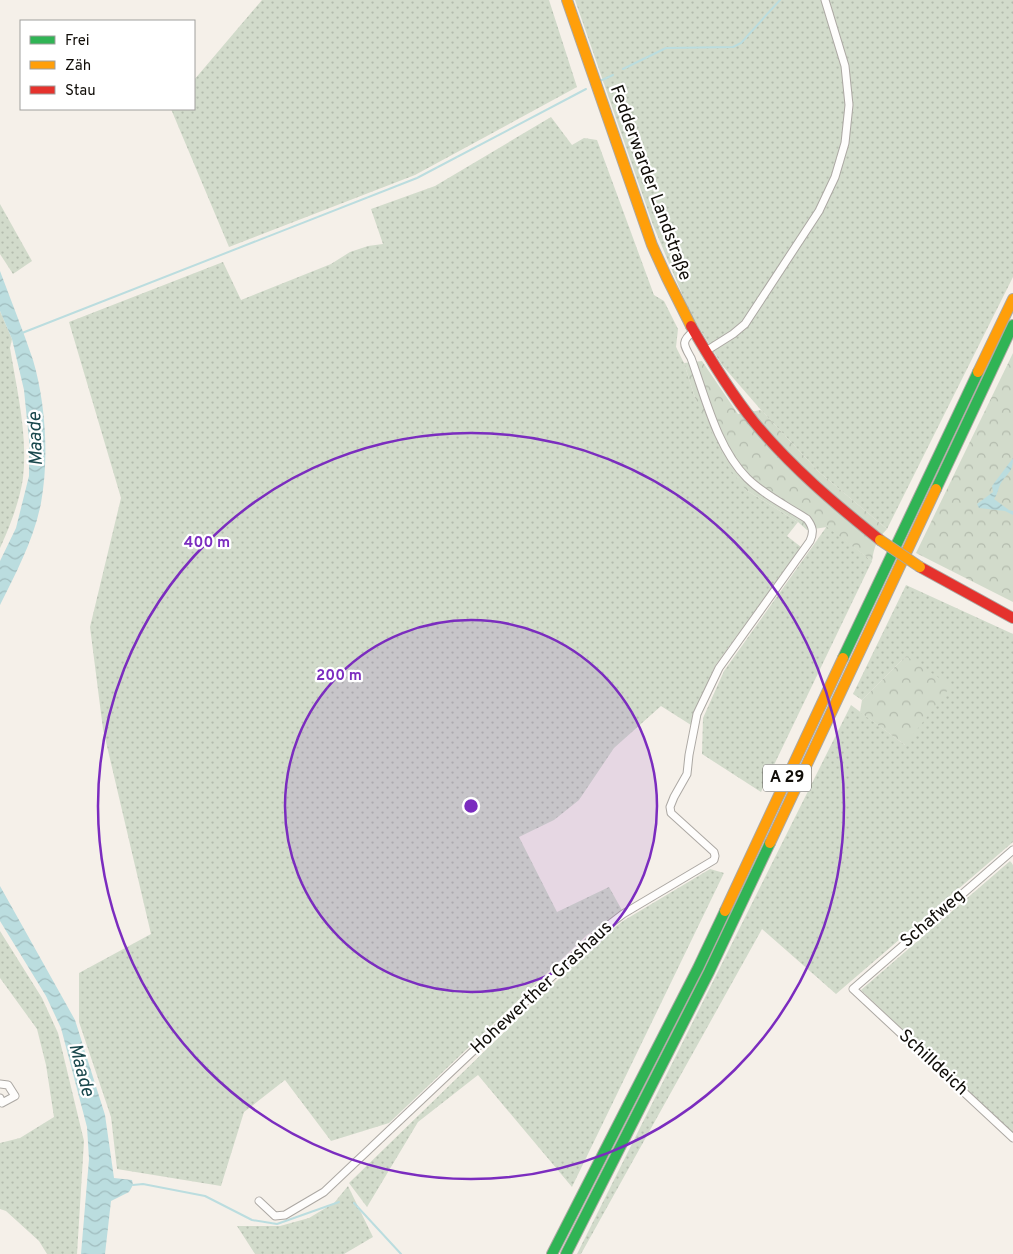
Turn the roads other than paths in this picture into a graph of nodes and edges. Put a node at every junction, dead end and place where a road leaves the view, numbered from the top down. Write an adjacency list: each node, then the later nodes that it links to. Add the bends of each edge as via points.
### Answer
1 (567, 0): 5 (main road, Fedderwarder Landstraße, via 652,245)
2 (825, 0): 6 (street, via 845,66 848,105 845,143 835,177 819,211 745,324)
3 (1013, 299): 14 (main road, A 29, via 698,968)
4 (1013, 325): 15 (main road, A 29, via 709,972)
5 (694, 331): 6 (main road, Fedderwarder Landstraße); 13 (street, Hohewerther Grashaus, via 685,338 685,347 732,458 760,489 807,519 813,533 719,668 697,714 687,774 670,807 671,813 714,852 714,860 623,914 597,934 324,1192 285,1215 275,1216)
6 (706, 351): 7 (main road, Fedderwarder Landstraße, bridge, via 759,428 815,486 880,540 920,567)
7 (1013, 618)
8 (1013, 850): 9 (street, Schafweg)
9 (853, 989): 12 (street, Schilldeich)
10 (0, 1084): 11 (street, via 8,1085 15,1096 2,1103)
11 (0, 1098)
12 (1013, 1138)
13 (258, 1202)
14 (552, 1254)
15 (566, 1254)

